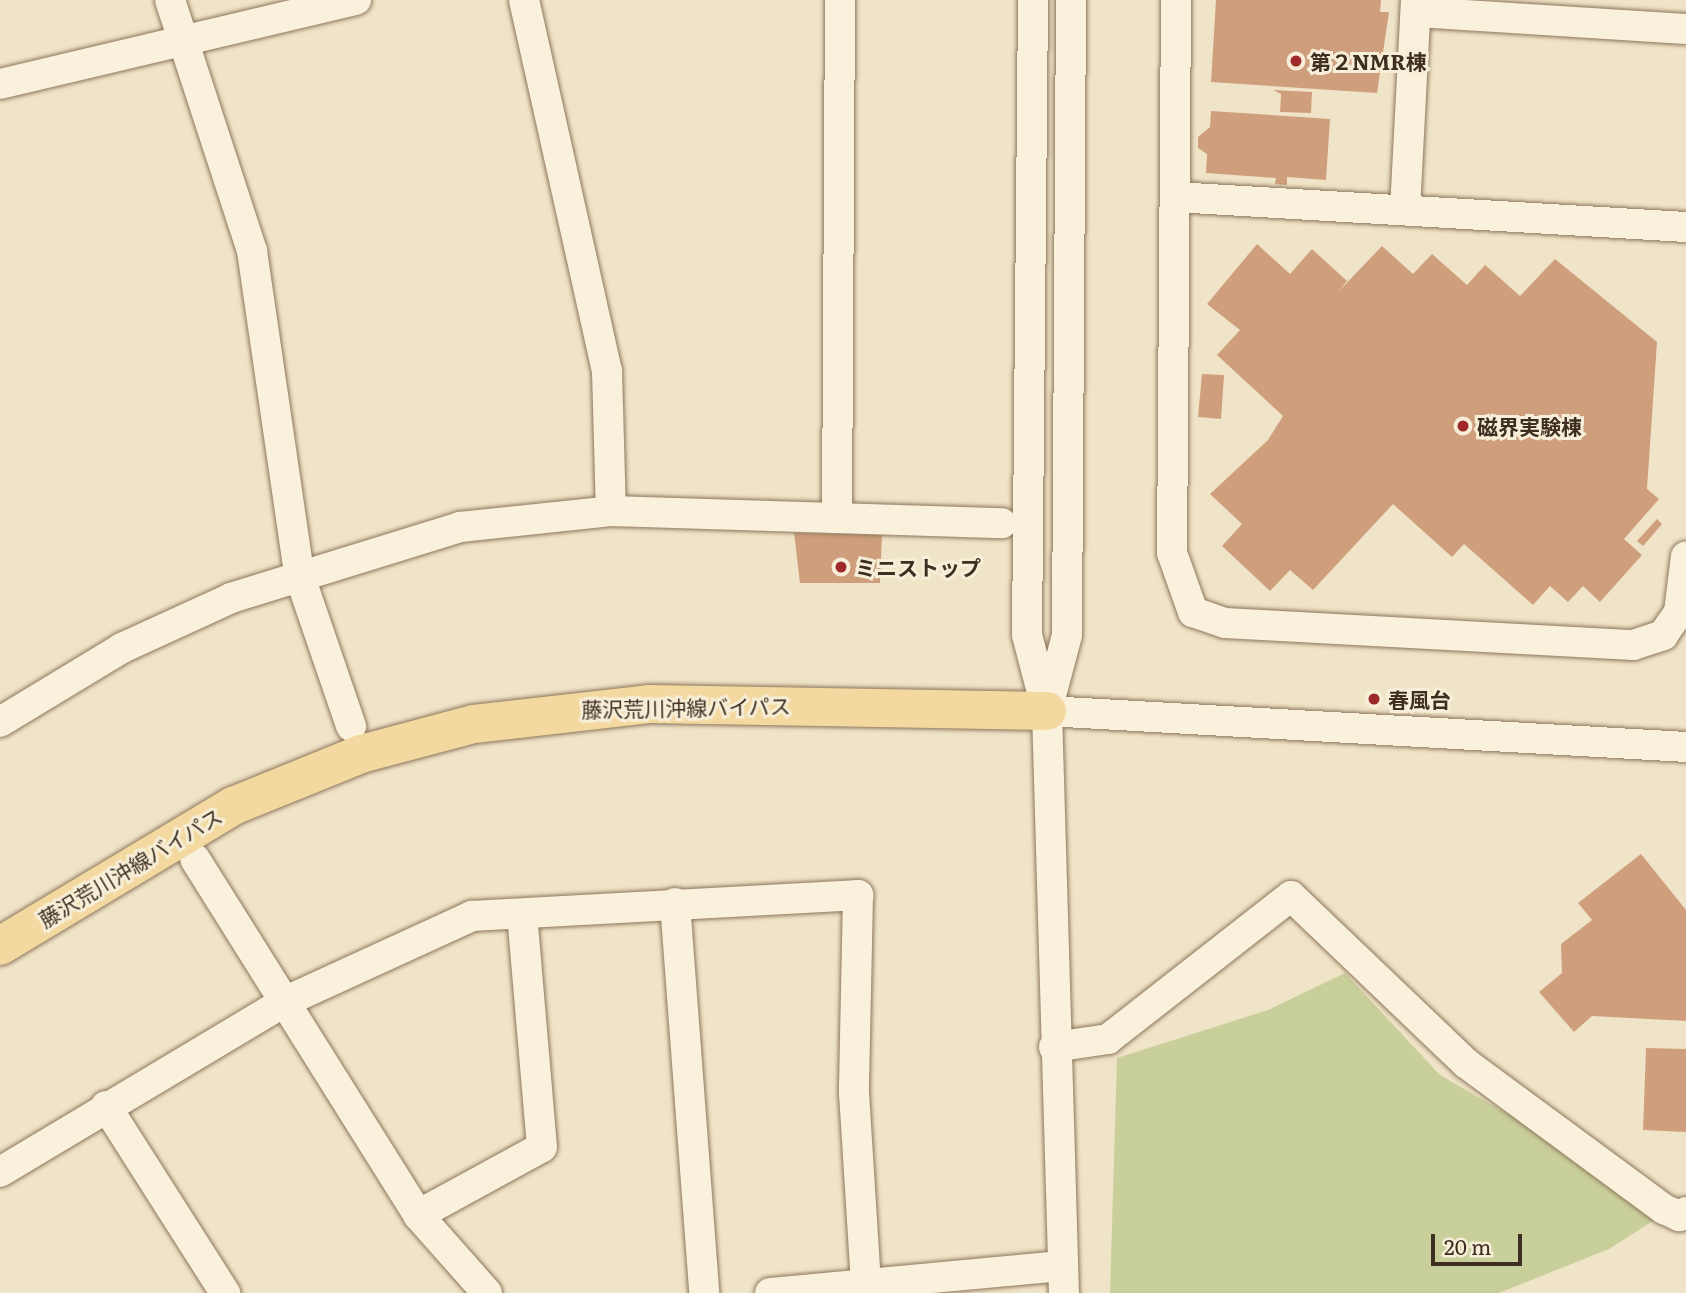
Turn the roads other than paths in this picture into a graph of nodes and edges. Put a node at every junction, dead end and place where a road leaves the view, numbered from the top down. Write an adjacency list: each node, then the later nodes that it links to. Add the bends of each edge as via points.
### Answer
1 (170, 0): 10 (street)
2 (356, 0): 10 (street)
3 (523, 0): 15 (street, via 607,371)
4 (840, 0): 16 (street)
5 (1033, 0): 20 (street, via 1027,635)
6 (1071, 0): 20 (street, via 1067,635)
7 (1176, 0): 12 (street)
8 (1416, 6): 9 (street); 13 (street)
9 (1686, 29)
10 (183, 40): 11 (street); 19 (street, via 252,251)
11 (0, 84)
12 (1175, 197): 13 (street); 18 (street, via 1172,553 1194,612 1225,623 1633,645 1662,635 1679,612)
13 (1405, 210): 14 (street)
14 (1686, 227)
15 (611, 511): 16 (street); 19 (street, via 460,527)
16 (836, 518): 17 (street)
17 (1002, 523)
18 (1686, 556)
19 (299, 574): 21 (street, via 122,648); 22 (street)
20 (1047, 711): 23 (street); 27 (main road, 藤沢荒川沖線バイパス, via 649,704 474,724 361,754 233,806); 29 (street)
21 (0, 722)
22 (351, 726)
23 (1686, 747)
24 (195, 859): 28 (street)
25 (675, 903): 26 (street); 35 (street, via 858,895 854,1093); 38 (street)
26 (522, 916): 28 (street, via 472,916); 33 (street, via 542,1147)
27 (0, 946)
28 (282, 1003): 30 (street); 33 (street)
29 (1054, 1047): 32 (street, via 1108,1039 1290,896 1467,1064 1664,1209 1679,1216); 34 (street)
30 (106, 1106): 31 (street); 36 (street)
31 (0, 1172)
32 (1686, 1212)
33 (418, 1215): 37 (street)
34 (1063, 1280): 35 (street)
35 (866, 1283): 39 (street)
36 (225, 1293)
37 (487, 1293)
38 (704, 1293)
39 (770, 1293)

